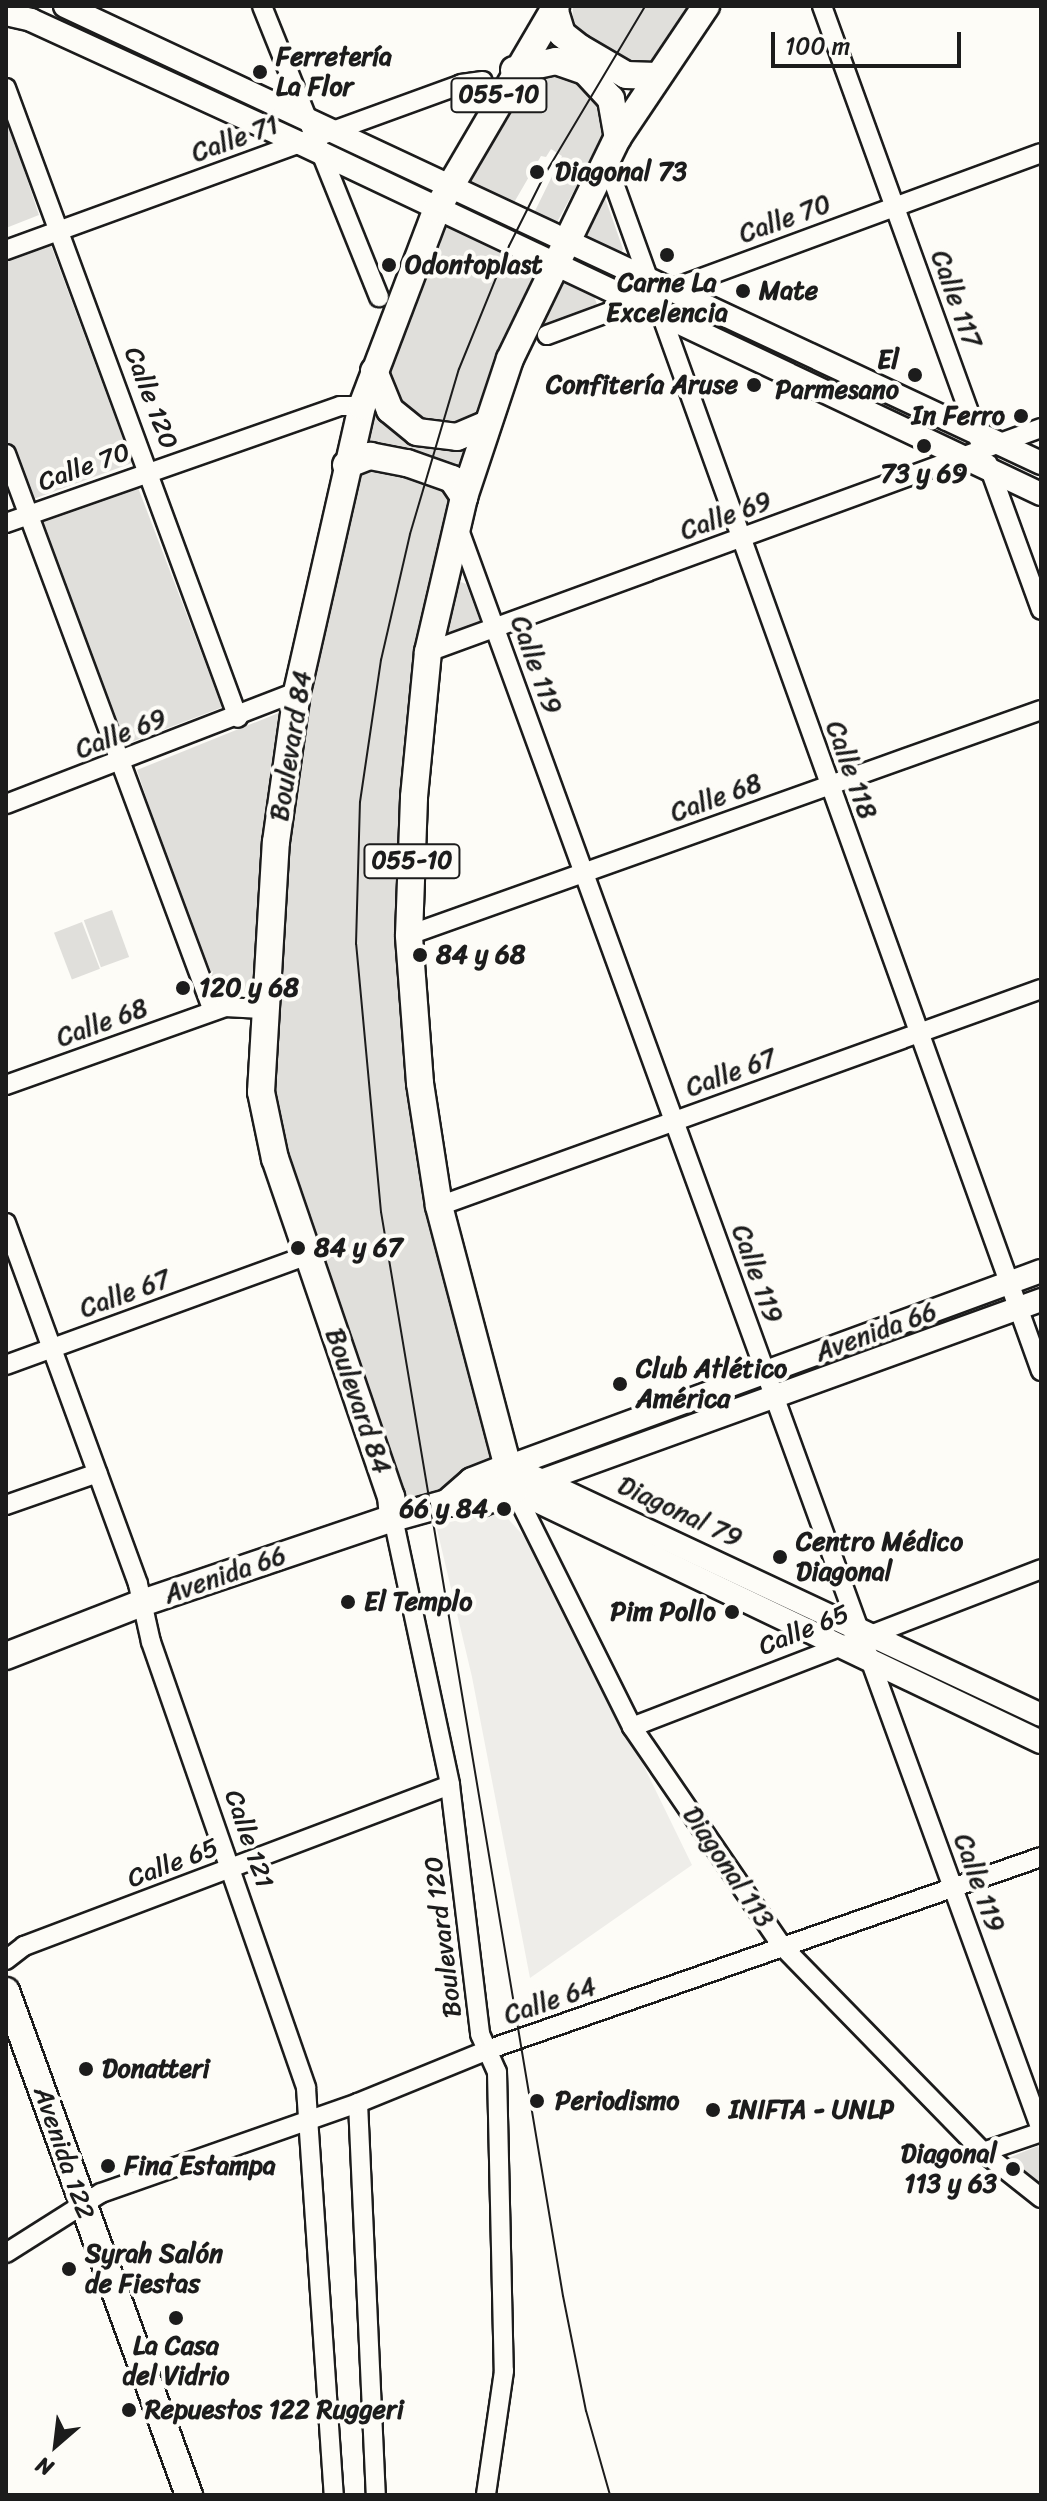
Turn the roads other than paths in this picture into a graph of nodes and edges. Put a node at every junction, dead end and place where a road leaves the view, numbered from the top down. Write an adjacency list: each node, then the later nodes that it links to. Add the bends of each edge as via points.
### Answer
1 (65, 6): 11 (main road)
2 (262, 6): 11 (street)
3 (706, 6): 8 (highway, 055-10)
4 (822, 6): 17 (street, Calle 117)
5 (555, 7): 7 (highway, Boulevard 84 / 055-10); 8 (highway, via 562,34 580,48 626,75)
6 (6, 14): 13 (main road)
7 (514, 70): 12 (highway, via 556,61 585,71 611,99); 15 (highway, Boulevard 84 / 055-10)
8 (657, 76): 12 (highway, 055-10)
9 (483, 81): 13 (street, Calle 71)
10 (7, 95): 19 (street, Calle 120)
11 (305, 117): 13 (main road)
12 (618, 137): 20 (highway, 055-10)
13 (316, 141): 15 (main road); 18 (main road); 19 (street, Calle 71); 24 (street)
14 (1041, 153): 17 (street, Calle 70)
15 (449, 184): 18 (highway, Boulevard 84 / 055-10); 20 (main road)
16 (615, 186): 23 (street, Calle 118)
17 (895, 207): 23 (street, Calle 70); 30 (street, Calle 117)
18 (437, 209): 22 (main road); 26 (highway, Boulevard 84 / 055-10)
19 (58, 232): 21 (street, Calle 71); 35 (street, Calle 120)
20 (565, 239): 22 (highway, 055-10); 23 (main road)
21 (6, 250)
22 (553, 265): 23 (main road); 28 (highway, 055-10)
23 (652, 295): 25 (street, Calle 70); 30 (main road); 32 (main road); 42 (street, Calle 118)
24 (379, 297)
25 (547, 335)
26 (374, 371): 27 (highway, Boulevard 84 / 055-10); 28 (highway, via 390,410 417,432 457,437)
27 (362, 406): 34 (highway, Boulevard 84 / 055-10); 35 (street, Calle 70, via 340,406)
28 (485, 425): 38 (highway, 055-10)
29 (1041, 428): 30 (street, Calle 69)
30 (986, 442): 32 (street, Calle 69); 33 (main road); 36 (street, Calle 117)
31 (6, 454): 39 (street)
32 (961, 457): 36 (main road); 42 (street, Calle 69)
33 (1041, 463)
34 (346, 465): 38 (highway, via 370,456 407,463 452,479); 46 (highway, Boulevard 84 / 055-10)
35 (151, 471): 39 (street, Calle 70); 48 (street, Calle 120)
36 (991, 471): 37 (main road); 43 (street, Calle 117)
37 (1041, 494)
38 (464, 497): 41 (highway, 055-10)
39 (29, 514): 40 (street, Calle 70); 49 (street)
40 (6, 523)
41 (458, 527): 44 (street, Calle 119); 45 (highway, 055-10)
42 (739, 539): 44 (street, Calle 69); 50 (street, Calle 118)
43 (1041, 610)
44 (495, 629): 45 (street, Calle 69); 52 (street, Calle 119)
45 (428, 652): 53 (highway, 055-10, via 414,797)
46 (297, 692): 48 (street, Calle 69); 55 (highway, Boulevard 84 / 055-10, via 276,842)
47 (1041, 710): 50 (street, Calle 68)
48 (238, 718): 49 (street, Calle 69)
49 (121, 763): 51 (street, Calle 69); 56 (street)
50 (829, 785): 52 (street, Calle 68); 57 (street, Calle 118)
51 (6, 804)
52 (584, 873): 53 (street, Calle 68); 59 (street, Calle 119)
53 (409, 935): 60 (highway, 055-10, via 420,1083)
54 (1041, 989): 57 (street, Calle 67)
55 (262, 1009): 56 (street, Calle 68, via 237,1005); 62 (highway, Boulevard 84 / 055-10, via 261,1092 275,1159)
56 (213, 1011): 58 (street, Calle 68)
57 (918, 1033): 59 (street, Calle 67); 64 (street, Calle 118)
58 (6, 1085)
59 (674, 1121): 60 (street, Calle 67); 70 (street, Calle 119)
60 (439, 1206): 73 (highway, 055-10)
61 (6, 1223): 67 (street, Calle 121)
62 (308, 1255): 67 (street, Calle 67); 76 (highway, Boulevard 84 / 055-10, via 391,1497)
63 (1041, 1271): 64 (main road, Avenida 66)
64 (1009, 1283): 66 (street, Calle 118); 70 (main road, Avenida 66)
65 (1041, 1300): 66 (main road, Avenida 66)
66 (1018, 1309): 69 (street, Calle 118); 71 (main road, Avenida 66)
67 (51, 1349): 68 (street, Calle 67); 72 (street, Calle 121)
68 (6, 1365)
69 (1041, 1371)
70 (765, 1373): 71 (street, Calle 119); 73 (main road, Avenida 66)
71 (774, 1397): 74 (main road, Avenida 66); 79 (street, Calle 119)
72 (98, 1473): 75 (street); 78 (street, Calle 121)
73 (512, 1478): 74 (main road, Diagonal 79); 76 (highway, Avenida 66, via 472,1481 447,1503); 80 (main road, Diagonal 79); 84 (street, Diagonal 113)
74 (545, 1480): 79 (main road, Diagonal 79)
75 (6, 1505)
76 (393, 1518): 78 (highway, Avenida 66); 86 (street, Boulevard 120)
77 (1041, 1569): 79 (street, Calle 65)
78 (142, 1603): 81 (highway, Avenida 66); 88 (street, Calle 121, via 151,1642)
79 (862, 1631): 80 (street, Calle 65); 82 (street, Calle 119); 83 (main road, Diagonal 79)
80 (834, 1645): 82 (main road, Diagonal 79); 84 (street, Calle 65)
81 (6, 1656)
82 (871, 1663): 85 (main road, Diagonal 79); 89 (street, Calle 119)
83 (1041, 1715)
84 (632, 1727): 90 (street, Diagonal 113)
85 (1041, 1742)
86 (450, 1785): 88 (street, Calle 65); 93 (street, Boulevard 120, via 480,2034)
87 (1041, 1857): 89 (street, Calle 64)
88 (233, 1868): 91 (street, Calle 65, via 24,1946); 95 (street, Calle 121, via 306,2088)
89 (954, 1890): 90 (street, Calle 64); 96 (street, Calle 119)
90 (782, 1946): 93 (street, Calle 64); 97 (street, Diagonal 113)
91 (6, 1960)
92 (6, 1991): 99 (highway, Avenida 122)
93 (490, 2049): 94 (street, Calle 64); 104 (street, Boulevard 120, via 497,2072 504,2371)
94 (358, 2103): 95 (street, Calle 64); 103 (street)
95 (310, 2117): 99 (street, Calle 64, via 101,2193); 102 (street, Calle 121)
96 (1041, 2131): 97 (street)
97 (983, 2152): 98 (street, Diagonal 113)
98 (1041, 2198)
99 (81, 2207): 100 (street, Calle 64); 101 (highway, Avenida 122)
100 (6, 2253)
101 (189, 2495)
102 (334, 2495)
103 (376, 2495)
104 (486, 2495)

